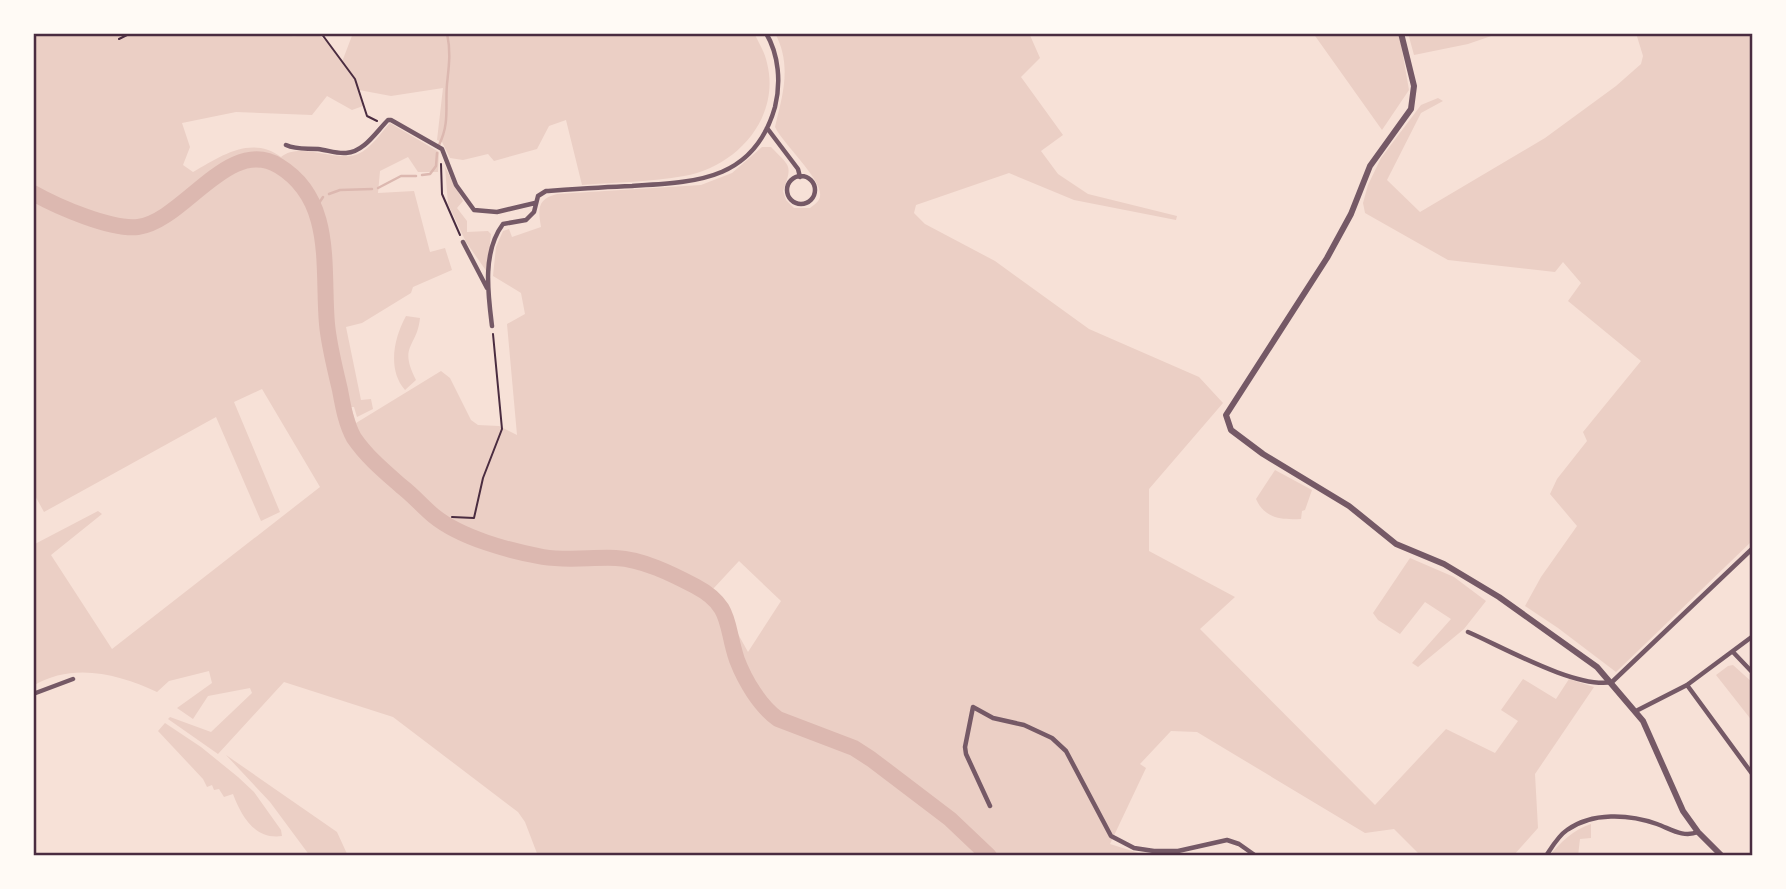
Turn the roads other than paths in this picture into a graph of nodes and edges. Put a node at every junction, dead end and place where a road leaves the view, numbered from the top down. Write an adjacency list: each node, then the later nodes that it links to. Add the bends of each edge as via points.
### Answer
1 (766, 33): 3 (street, via 778,78)
2 (1401, 33): 16 (street, via 1415,86 1411,109 1370,166 1328,258 1226,415 1227,424 1263,454 1349,506 1396,544 1444,564 1499,597)
3 (767, 128): 5 (street); 6 (street, via 751,150 719,174 690,182 546,191)
4 (286, 145): 6 (street, via 352,152 391,120 442,149 456,185 474,210 497,212)
5 (800, 177): 5 (street, via 787,191 794,202 803,204 813,197 815,188)
6 (535, 203): 8 (street, via 526,220 503,224 496,235)
7 (463, 242): 8 (street)
8 (488, 290): 9 (street)
9 (492, 326)
10 (1753, 548): 16 (street)
11 (1468, 632): 16 (street, via 1568,676)
12 (1753, 636): 13 (street)
13 (1732, 652): 14 (street); 17 (street)
14 (1753, 673)
15 (73, 679): 18 (street)
16 (1612, 682): 19 (street)
17 (1686, 685): 19 (street); 20 (street)
18 (33, 694)
19 (1636, 711): 22 (street, via 1683,811)
20 (1753, 775)
21 (990, 806): 23 (street, via 966,754 974,708 1052,738 1066,751 1111,836 1134,848 1154,851 1189,850 1227,840)
22 (1698, 832): 24 (street, via 1684,835 1626,816 1598,819 1565,831); 25 (street)
23 (1256, 856)
24 (1546, 856)
25 (1722, 856)

